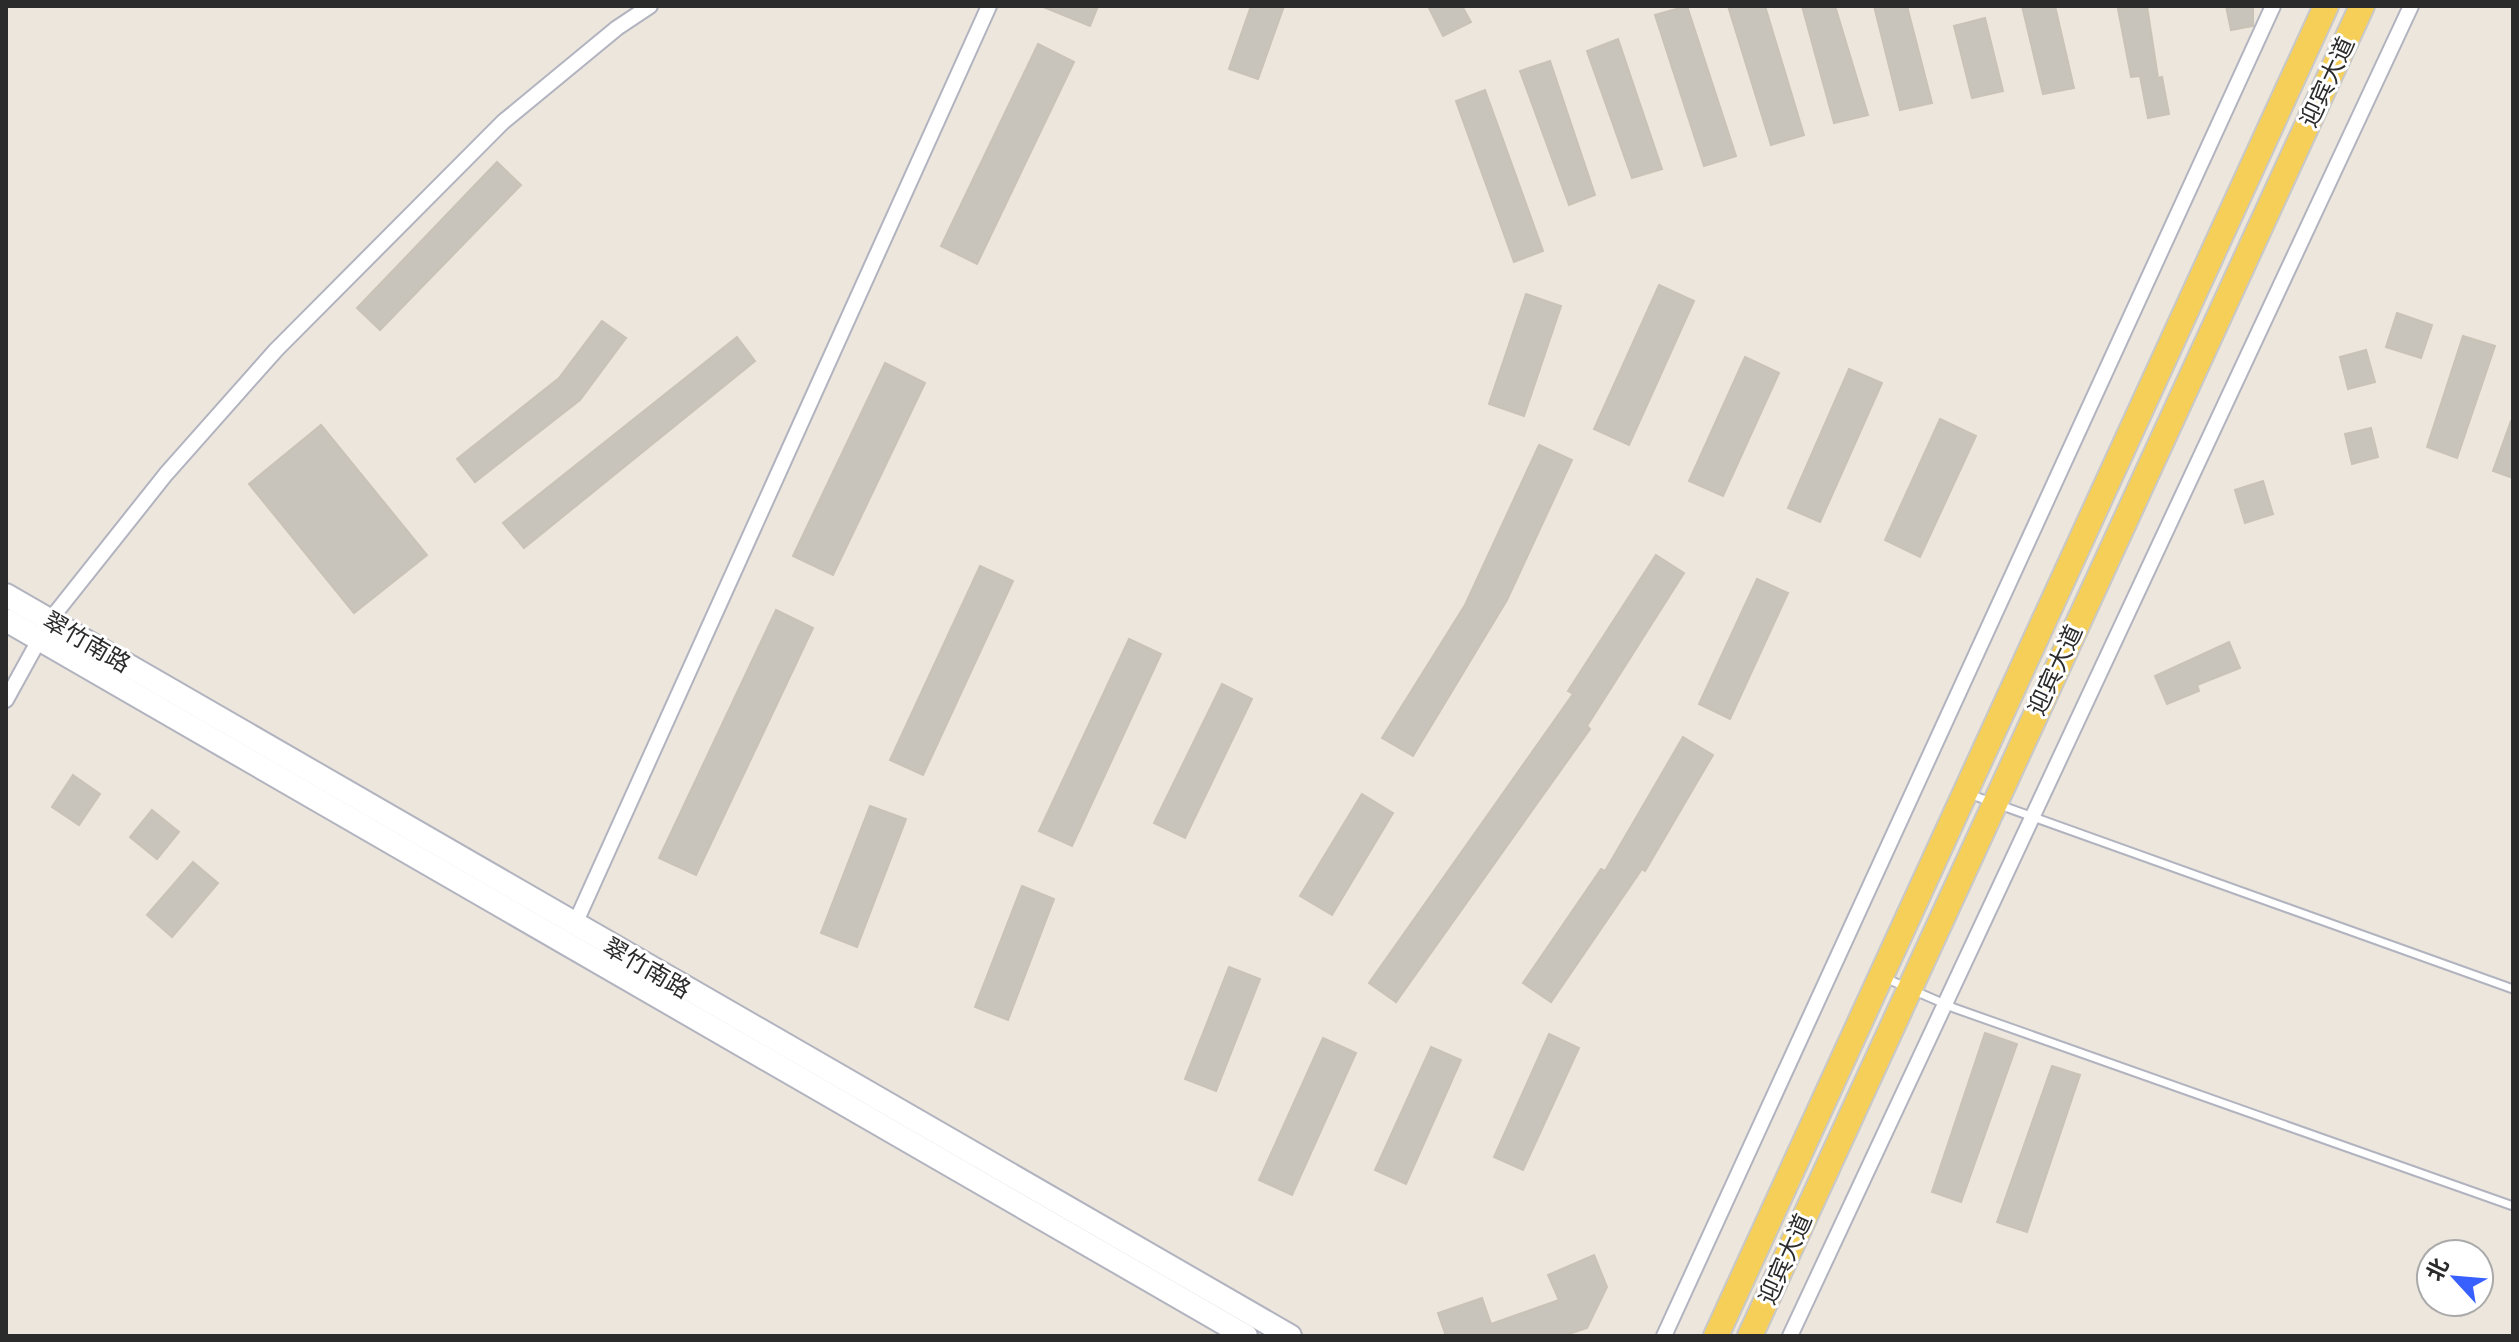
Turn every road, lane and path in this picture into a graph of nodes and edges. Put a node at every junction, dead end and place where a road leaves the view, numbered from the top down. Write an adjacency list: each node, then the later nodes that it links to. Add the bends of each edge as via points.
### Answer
1 (650, 6): 9 (street, via 503,122 276,350 166,474)
2 (989, 6): 14 (street)
3 (2273, 6): 22 (street)
4 (2326, 6): 11 (main road, 迎宾大道)
5 (2362, 6): 12 (main road, 迎宾大道)
6 (2411, 6): 13 (street)
7 (6, 595): 9 (main road, 翠竹南路)
8 (6, 620): 9 (main road, 翠竹南路)
9 (45, 630): 10 (street); 14 (main road, 翠竹南路); 20 (main road, 翠竹南路)
10 (6, 700)
11 (1964, 791): 12 (lane); 15 (main road, 迎宾大道)
12 (1992, 805): 13 (lane); 16 (main road, 迎宾大道)
13 (2030, 818): 17 (lane); 18 (street)
14 (574, 926): 21 (main road, 翠竹南路)
15 (1879, 976): 16 (lane); 23 (main road, 迎宾大道)
16 (1908, 987): 18 (lane); 24 (main road, 迎宾大道)
17 (2513, 989)
18 (1943, 1003): 19 (lane); 25 (street)
19 (2513, 1206)
20 (1246, 1336)
21 (1290, 1336)
22 (1664, 1336)
23 (1716, 1336)
24 (1750, 1336)
25 (1790, 1336)

